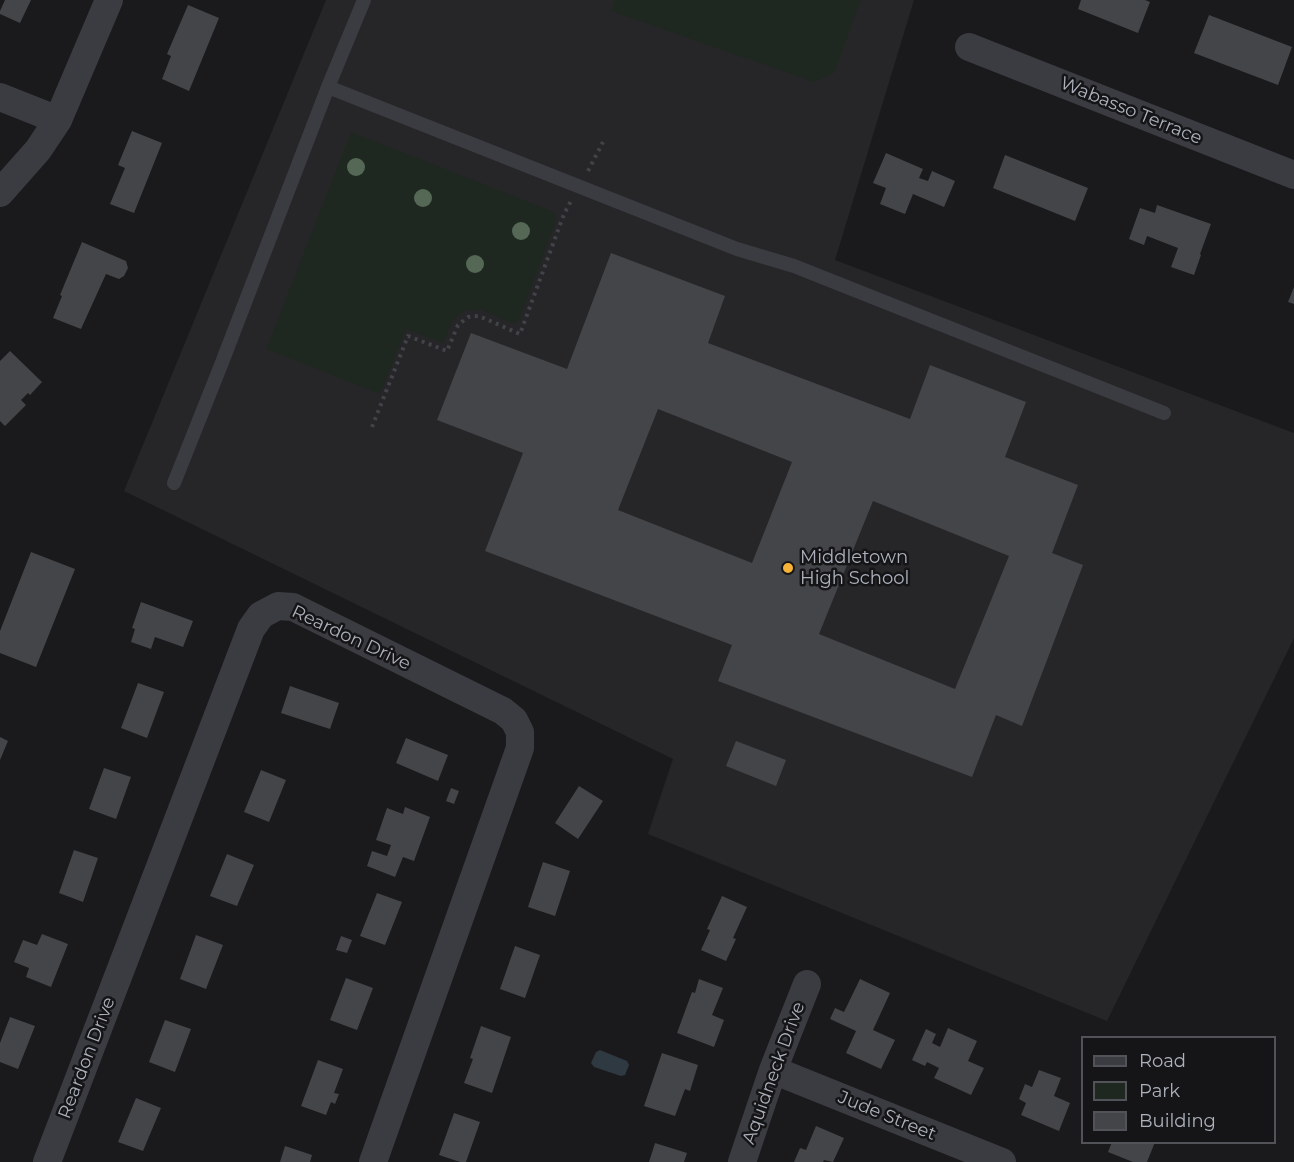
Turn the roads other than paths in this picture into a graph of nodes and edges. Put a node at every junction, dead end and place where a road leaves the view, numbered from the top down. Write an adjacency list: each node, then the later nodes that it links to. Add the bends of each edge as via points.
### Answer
1 (109, 0): 6 (street)
2 (364, 0): 4 (lane)
3 (969, 47): 7 (street, Wabasso Terrace)
4 (328, 87): 9 (lane); 10 (lane)
5 (0, 97): 6 (street)
6 (58, 120): 8 (street, via 38,150)
7 (1294, 176)
8 (0, 193)
9 (1164, 413)
10 (174, 483)
11 (807, 984): 12 (street, Aquidneck Drive)
12 (773, 1070): 15 (street, Aquidneck Drive); 16 (street, Jude Street)
13 (47, 1162): 14 (street, Reardon Drive, via 251,629 261,615 278,606 292,607 503,711 520,732 520,748)
14 (373, 1162)
15 (742, 1162)
16 (1002, 1162)

